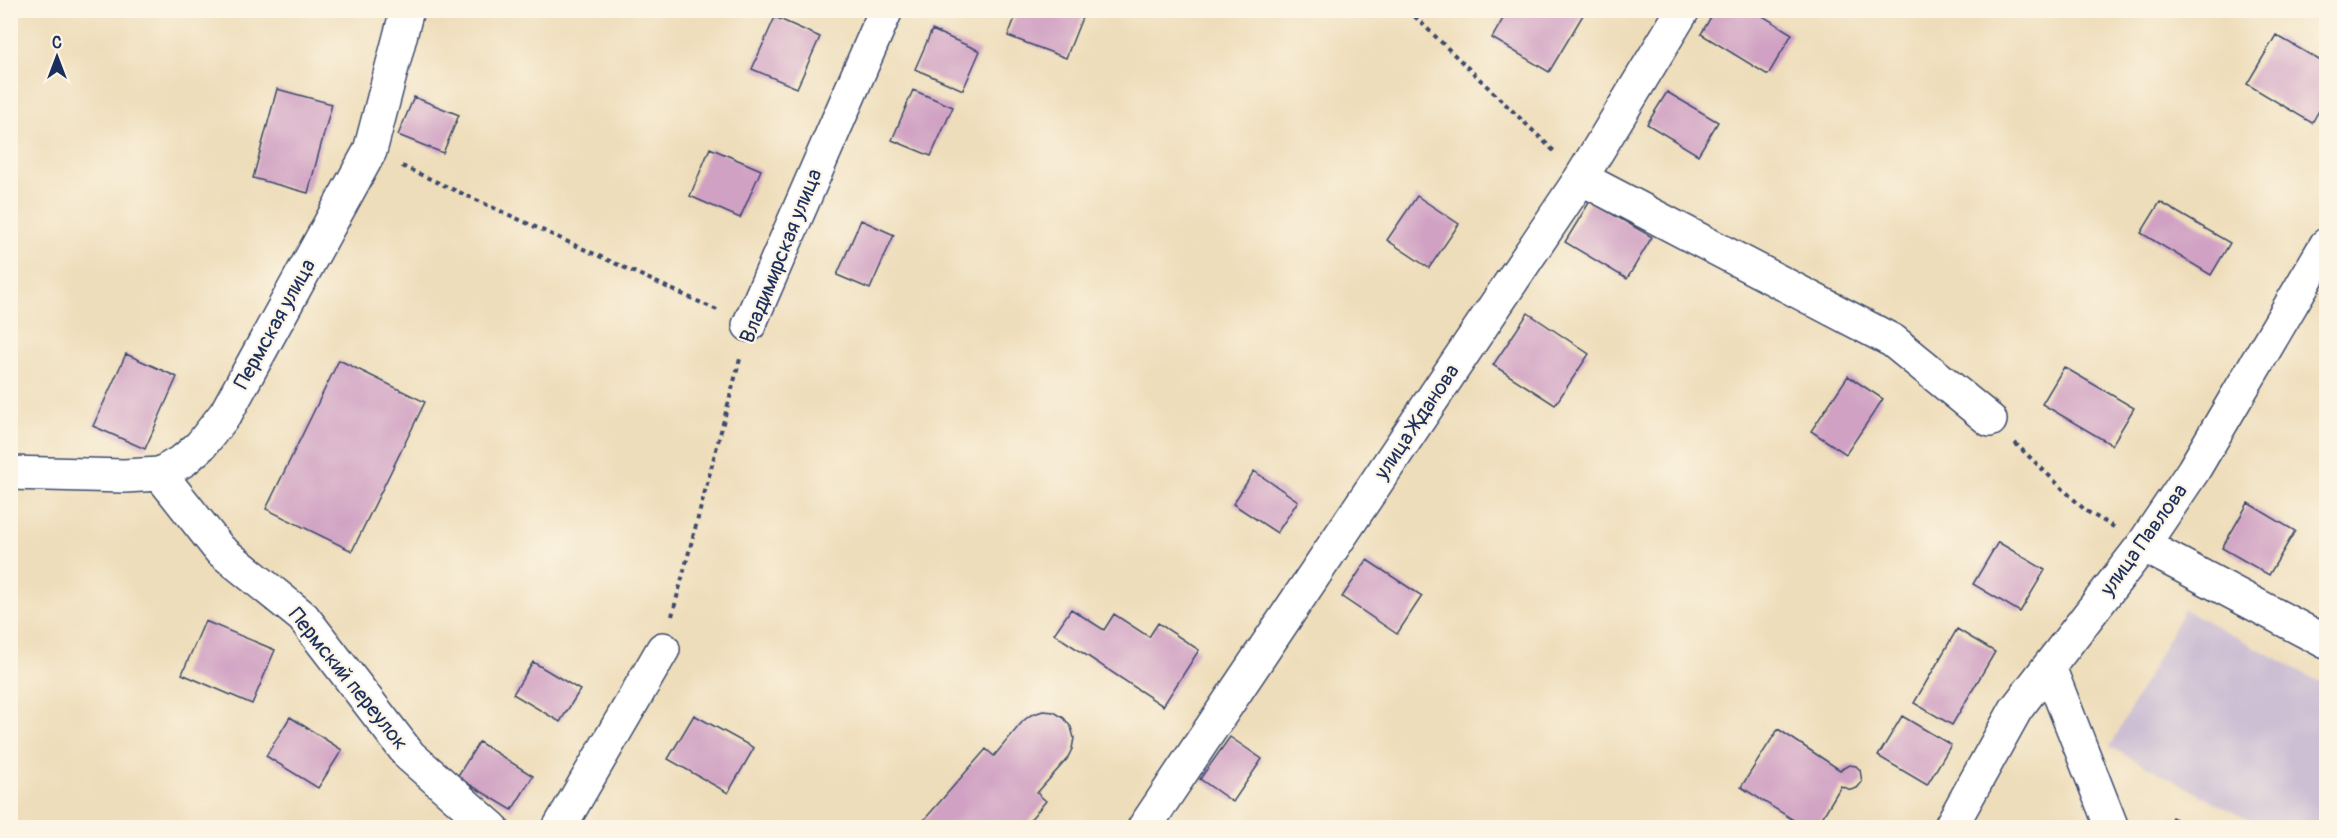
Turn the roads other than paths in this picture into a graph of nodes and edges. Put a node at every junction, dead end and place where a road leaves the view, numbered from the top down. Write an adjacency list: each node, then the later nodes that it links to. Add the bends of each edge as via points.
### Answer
1 (407, 10): 9 (street, Пермская улица, via 370,151 226,413 201,445)
2 (886, 10): 6 (street, Владимирская улица)
3 (1683, 10): 4 (street, улица Жданова)
4 (1581, 178): 7 (street, via 1893,341); 16 (street, улица Жданова)
5 (2326, 244): 10 (street, улица Павлова, via 2193,471)
6 (749, 325)
7 (1990, 420)
8 (10, 472): 9 (street, Пермская улица)
9 (160, 474): 14 (street, Пермский переулок, via 220,550 303,616 410,756)
10 (2143, 545): 11 (street); 13 (street, улица Павлова)
11 (2326, 642)
12 (663, 649): 15 (street)
13 (2049, 667): 17 (street, улица Павлова, via 2016,709); 18 (street)
14 (492, 828)
15 (559, 828)
16 (1144, 828)
17 (1950, 828)
18 (2112, 828)

